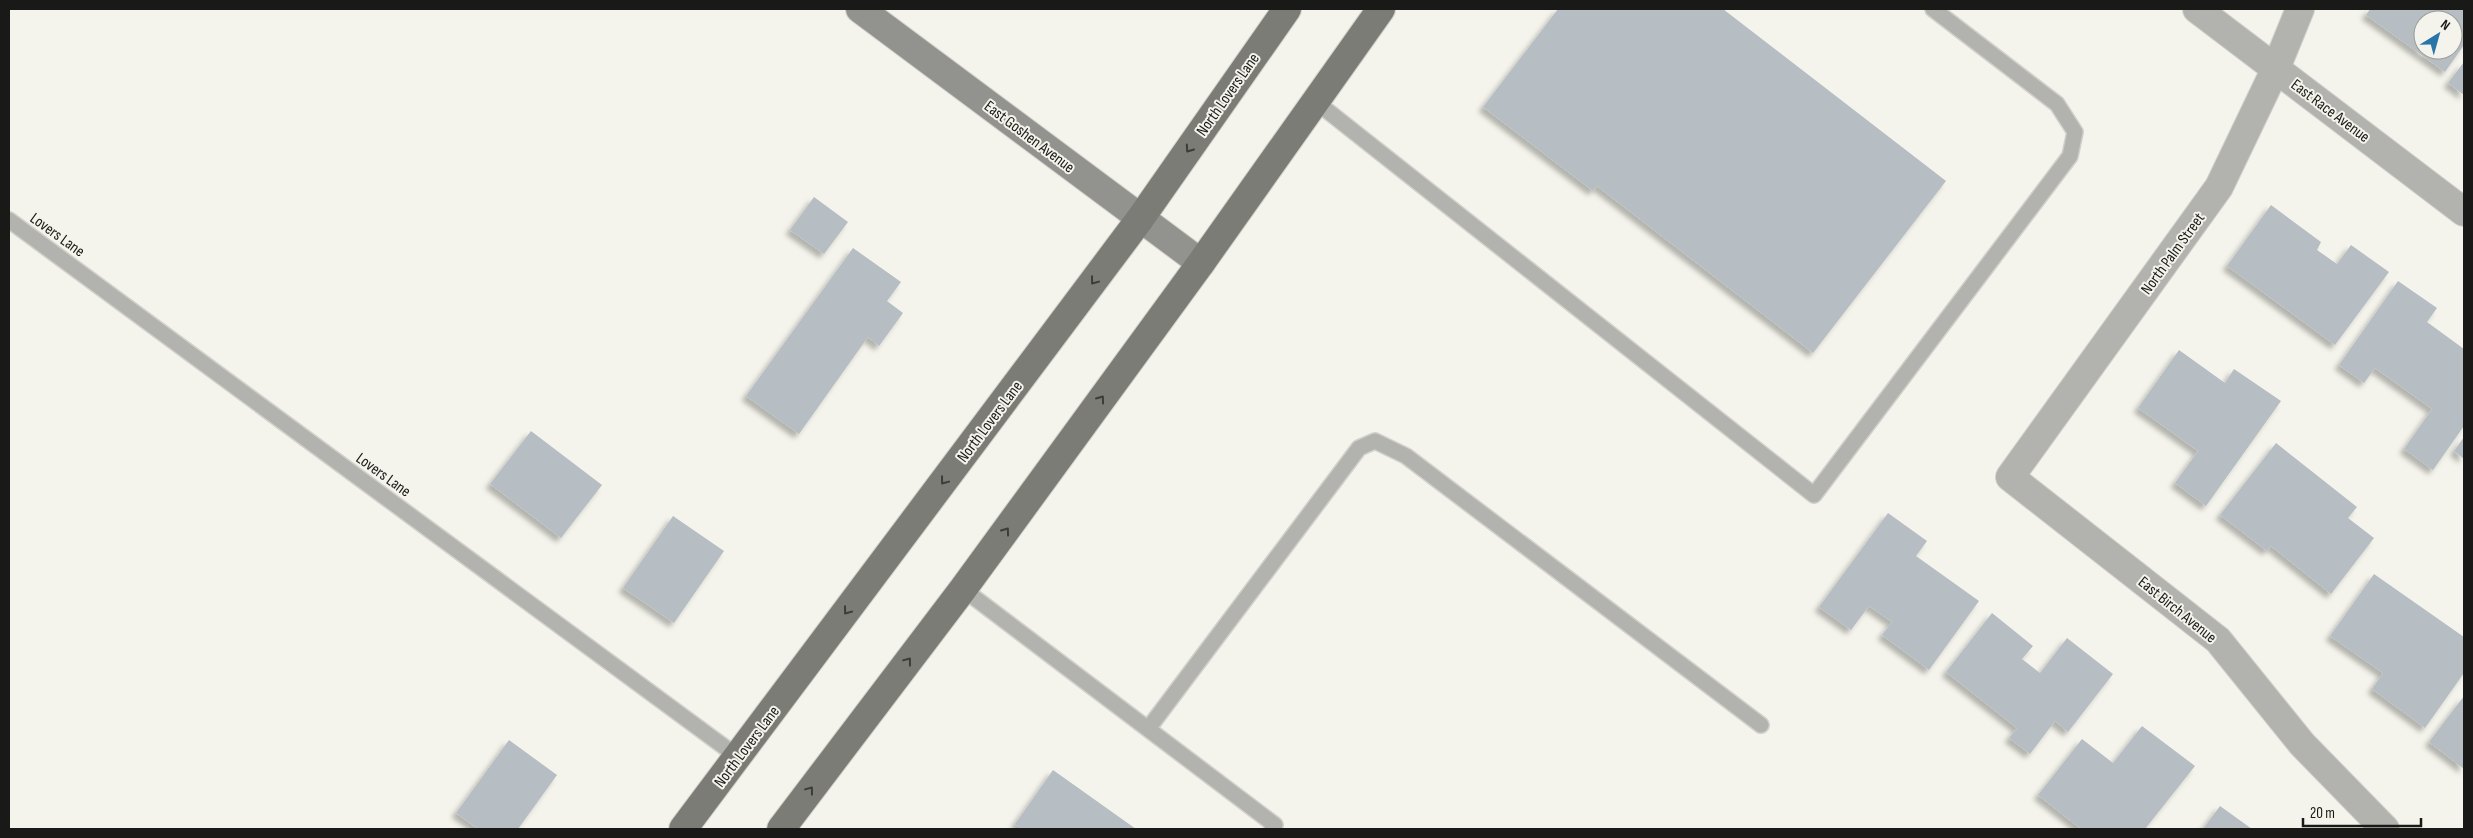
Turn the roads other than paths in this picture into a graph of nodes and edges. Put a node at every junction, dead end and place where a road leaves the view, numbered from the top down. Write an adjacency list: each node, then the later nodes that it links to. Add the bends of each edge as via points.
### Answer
1 (860, 9): 10 (street, East Goshen Avenue)
2 (1287, 9): 10 (main road, North Lovers Lane, one-way to 10)
3 (1381, 9): 8 (main road)
4 (1933, 9): 8 (lane, via 2057,104 2074,132 2070,156 1814,495)
5 (2197, 9): 7 (street, East Race Avenue)
6 (2300, 9): 7 (street, North Palm Street)
7 (2276, 68): 9 (street, East Race Avenue); 13 (street, North Palm Street, via 2219,188)
8 (1315, 100): 12 (main road)
9 (2464, 212)
10 (1140, 219): 12 (street, East Goshen Avenue); 17 (main road, North Lovers Lane, one-way to 17)
11 (9, 220): 17 (lane, Lovers Lane)
12 (1201, 263): 14 (main road, one-way to 12)
13 (2010, 477): 21 (street, East Birch Avenue, via 2218,640 2302,744)
14 (963, 589): 16 (lane); 20 (main road, one-way to 14)
15 (1761, 725): 16 (lane, via 1406,456 1375,440 1359,448)
16 (1148, 729): 18 (lane)
17 (738, 757): 19 (main road, North Lovers Lane)
18 (1276, 828)
19 (683, 829)
20 (781, 829)
21 (2385, 829)

